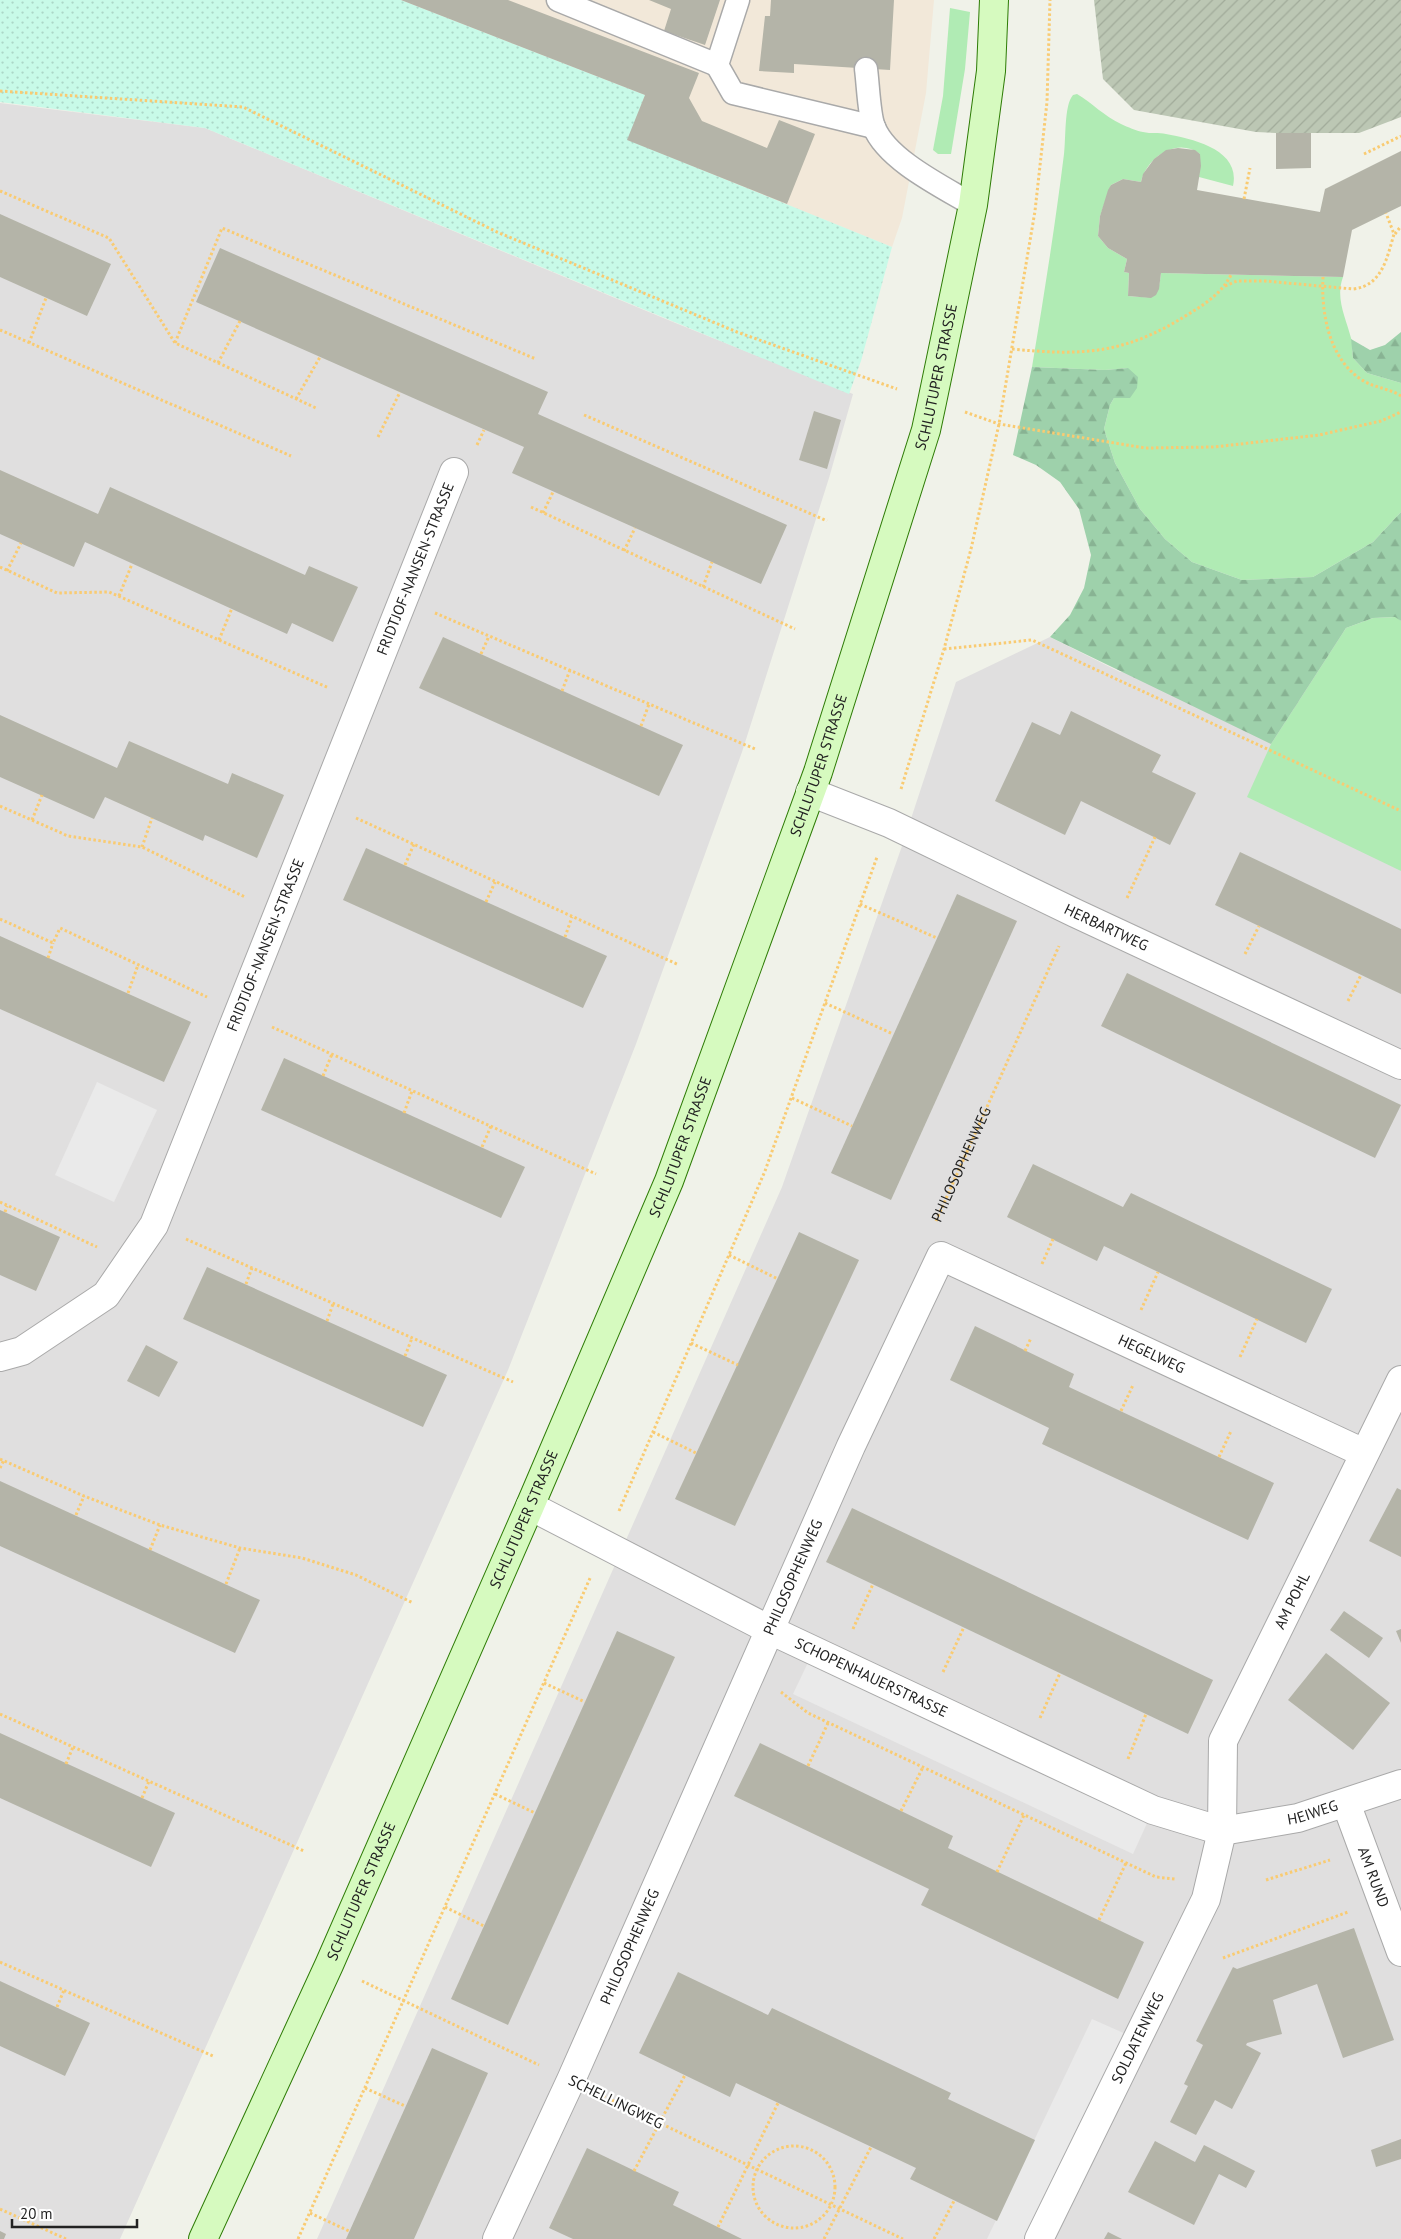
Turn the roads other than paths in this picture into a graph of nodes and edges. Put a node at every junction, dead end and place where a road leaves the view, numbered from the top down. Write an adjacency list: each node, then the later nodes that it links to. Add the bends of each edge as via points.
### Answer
1 (558, 0): 4 (lane)
2 (738, 0): 4 (lane)
3 (994, 0): 7 (main road, SCHLUTUPER STRASSE, via 991,71)
4 (717, 65): 6 (lane, via 733,93)
5 (866, 69): 6 (lane)
6 (874, 127): 7 (lane, via 894,155)
7 (973, 205): 9 (main road, SCHLUTUPER STRASSE, via 926,430)
8 (454, 472): 12 (street, FRIDTJOF-NANSEN-STRASSE, via 154,1225 106,1295 22,1351)
9 (810, 792): 10 (street, HERBARTWEG, via 890,823); 15 (main road, SCHLUTUPER STRASSE, via 670,1181)
10 (1401, 1065)
11 (940, 1256): 14 (street, HEGELWEG); 16 (street, PHILOSOPHENWEG, via 850,1446)
12 (0, 1357)
13 (1401, 1380): 14 (street, AM POHL)
14 (1364, 1453): 19 (street, AM POHL, via 1223,1741)
15 (530, 1506): 16 (street, SCHOPENHAUERSTRASSE); 21 (main road, SCHLUTUPER STRASSE, via 329,1965)
16 (770, 1630): 19 (street, SCHOPENHAUERSTRASSE, via 1153,1810); 22 (street, PHILOSOPHENWEG)
17 (1401, 1784): 18 (street, HEIWEG)
18 (1349, 1811): 19 (street, HEIWEG); 20 (street, AM RUND)
19 (1222, 1831): 23 (street, SOLDATENWEG, via 1206,1899)
20 (1401, 1952)
21 (203, 2239)
22 (497, 2239)
23 (1039, 2239)

